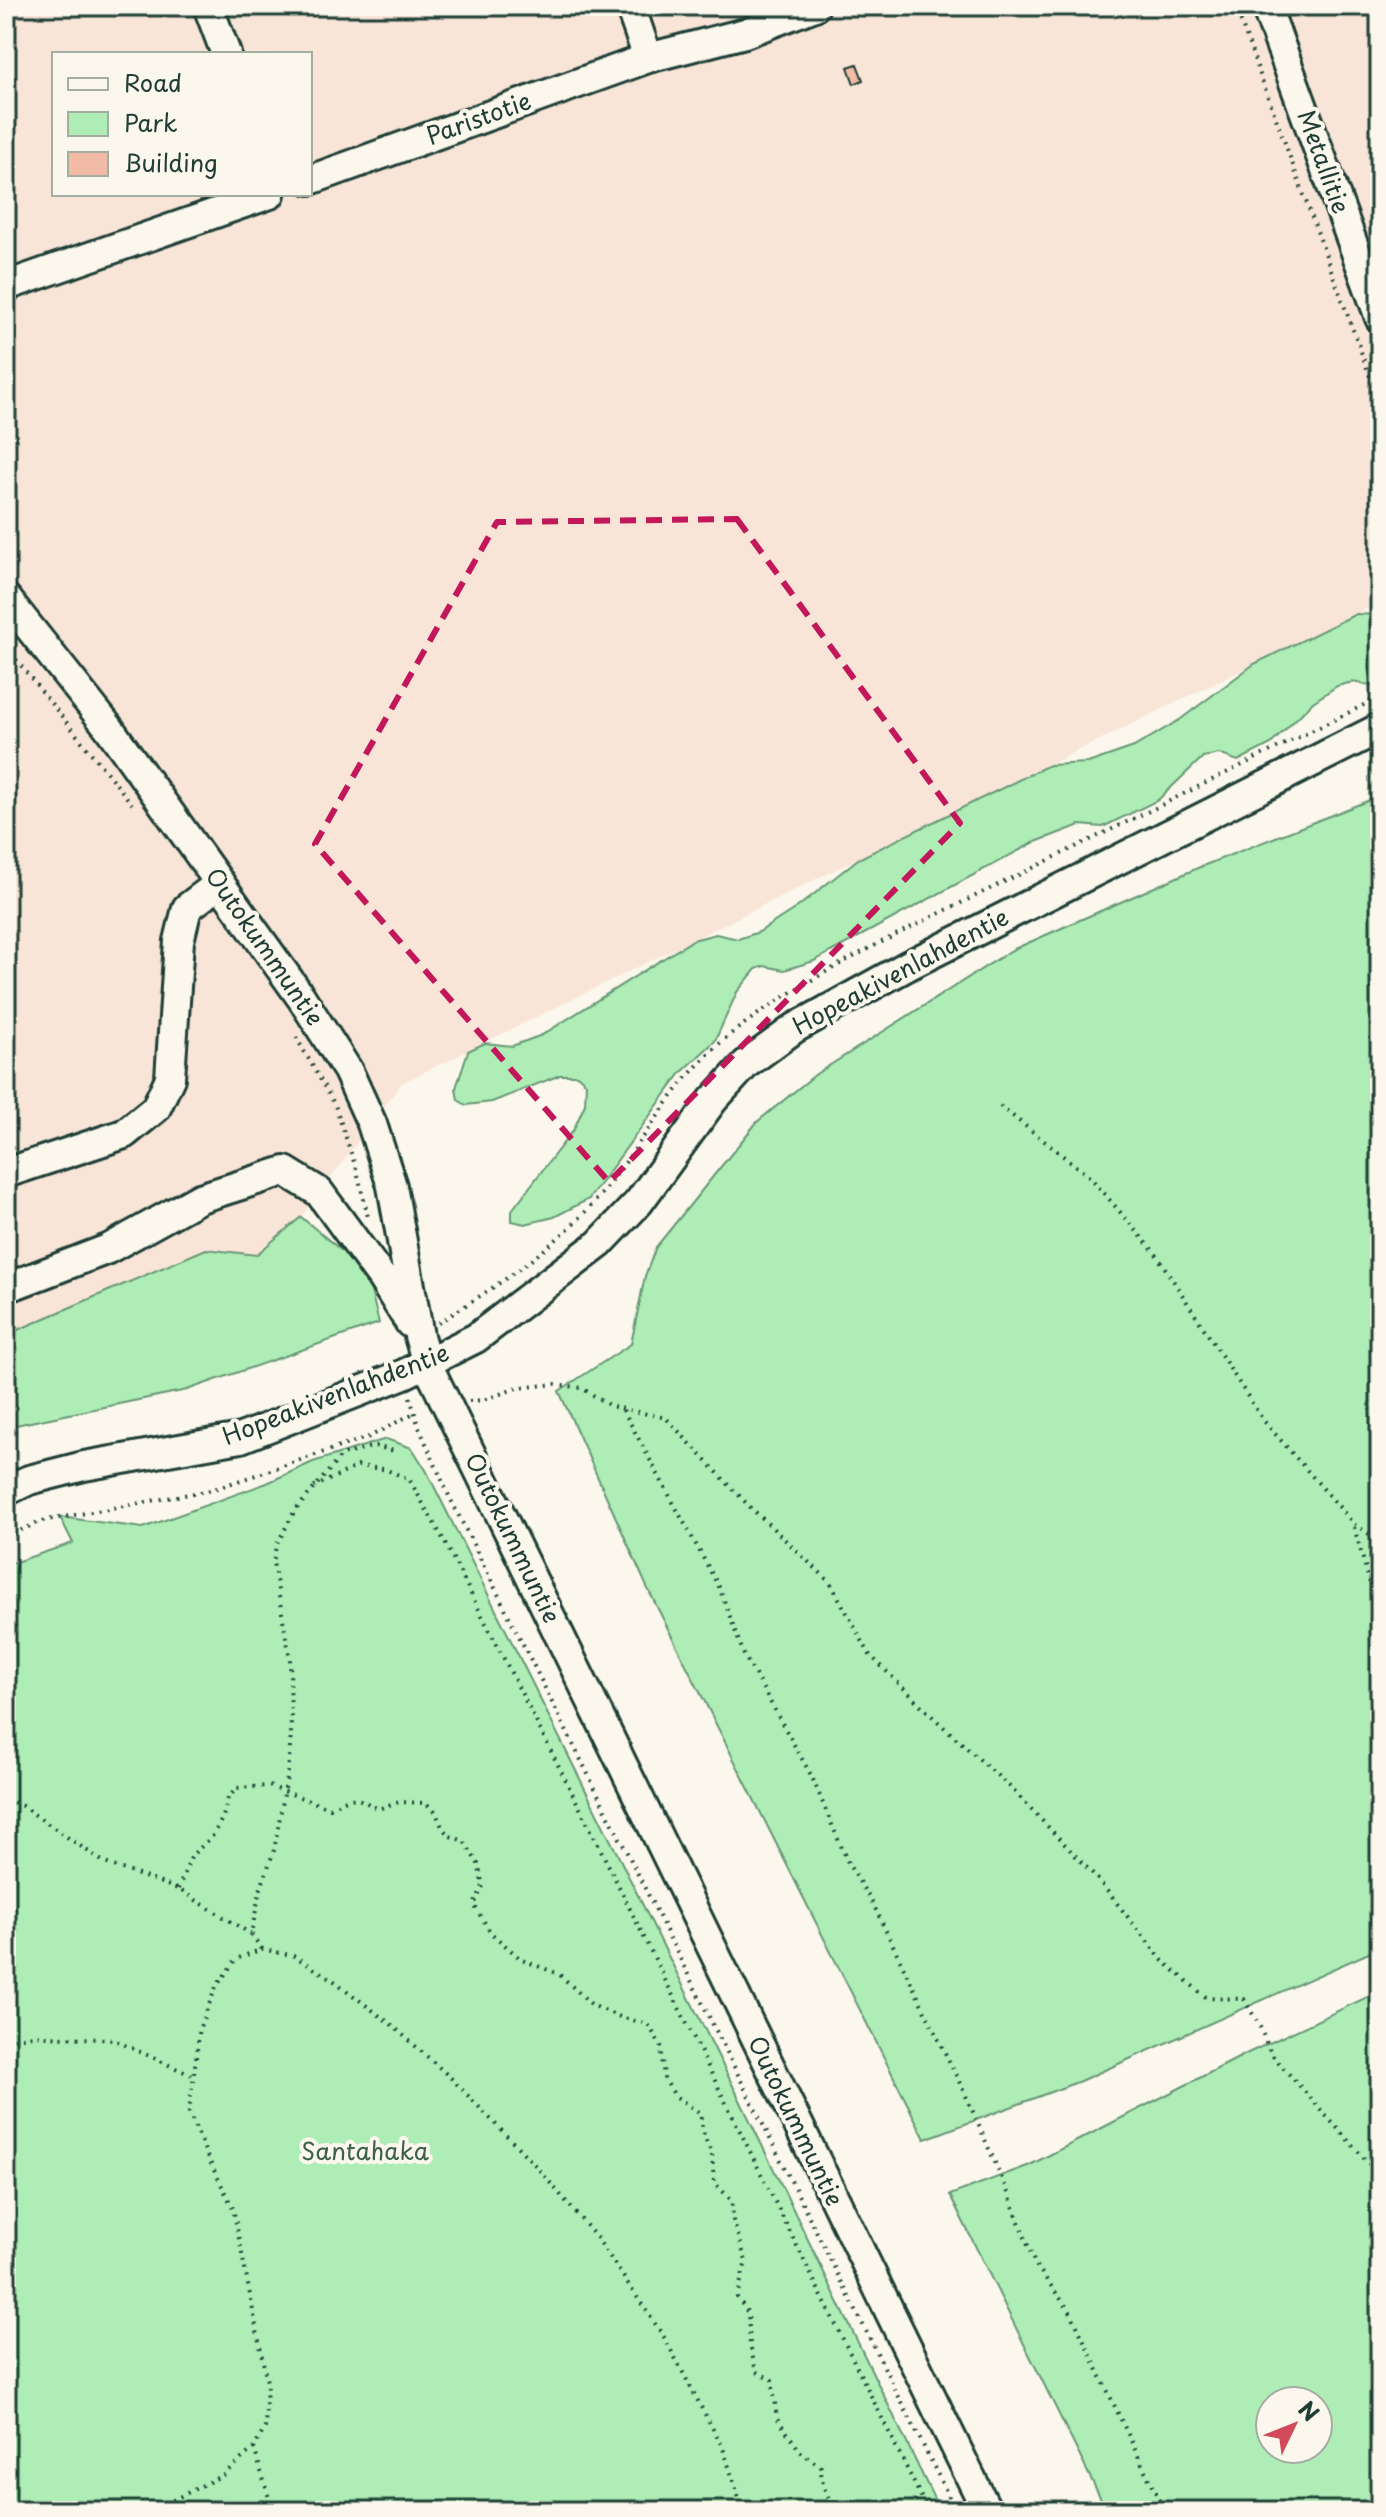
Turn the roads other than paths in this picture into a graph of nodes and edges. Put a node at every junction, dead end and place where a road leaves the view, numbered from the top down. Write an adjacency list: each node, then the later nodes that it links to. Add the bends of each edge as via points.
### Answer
1 (208, 6): 5 (street)
2 (630, 6): 6 (street)
3 (815, 6): 6 (street, Paristotie, via 745,33)
4 (1266, 6): 10 (street, Metallitie)
5 (225, 52)
6 (648, 58): 7 (street, Paristotie)
7 (312, 179)
8 (264, 196): 9 (street)
9 (6, 286)
10 (1380, 318)
11 (6, 598): 13 (street, Outokummuntie, via 109,728)
12 (1380, 728): 17 (street, Hopeakivenlahdentie, via 909,965 795,1028 746,1064 713,1100 639,1202 599,1244 476,1338)
13 (220, 883): 14 (street, via 187,908 179,941 170,1078 156,1108 124,1134); 16 (street, Outokummuntie, via 343,1063 372,1124 392,1186)
14 (6, 1173)
15 (6, 1288): 16 (street, via 108,1249 200,1198 285,1171 319,1192)
16 (419, 1336): 17 (street, Outokummuntie)
17 (416, 1369): 18 (street, Hopeakivenlahdentie, via 241,1438 84,1466); 19 (street, Outokummuntie, via 446,1403)
18 (6, 1491)
19 (987, 2511)

